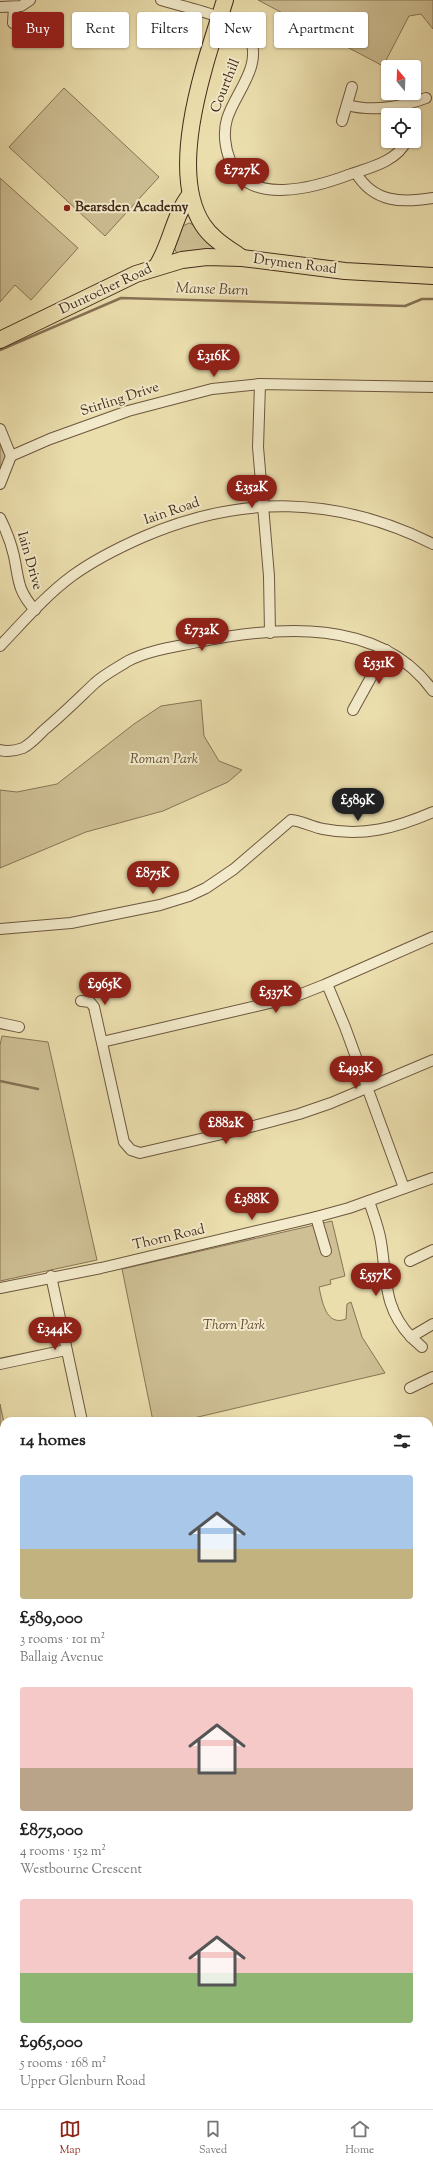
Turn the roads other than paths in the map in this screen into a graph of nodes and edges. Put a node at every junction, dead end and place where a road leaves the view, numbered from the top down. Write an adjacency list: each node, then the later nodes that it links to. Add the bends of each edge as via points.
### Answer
1 (30, 0): 5 (street)
2 (161, 0): 8 (street, Courthill)
3 (225, 0): 7 (main road)
4 (0, 7): 5 (street)
5 (14, 7): 6 (street)
6 (14, 12)
7 (222, 12)
8 (210, 16)
9 (211, 48): 19 (main road, via 194,112 190,146)
10 (252, 48): 18 (street, Courthill, via 252,62 246,79 226,120 225,146 236,172 251,185 275,190 314,185)
11 (352, 87): 13 (street)
12 (426, 98): 15 (street)
13 (347, 105): 14 (street, via 369,109 385,106); 16 (street)
14 (394, 108)
15 (408, 108)
16 (342, 121)
17 (401, 148): 18 (street, Courthill, via 397,154)
18 (356, 173): 20 (street, via 368,189 381,196 414,201)
19 (190, 195): 21 (main road, Drymen Road, via 197,216 206,230); 22 (main road)
20 (433, 198)
21 (242, 258): 22 (main road, Duntocher Road, via 208,257); 23 (main road, Drymen Road, via 345,271)
22 (157, 266): 24 (main road, Duntocher Road, via 117,282)
23 (433, 276)
24 (0, 340)
25 (260, 384): 26 (street, Stirling Drive); 28 (street, Stirling Drive, via 212,389 160,401 63,434); 30 (street, via 258,447)
26 (433, 388)
27 (0, 429): 28 (street)
28 (11, 456): 29 (street)
29 (0, 484)
30 (263, 506): 32 (street, Iain Road, via 308,507 358,515 410,532); 33 (street, Iain Road, via 203,516 128,544 106,554 72,576); 34 (street, via 269,576)
31 (0, 518): 33 (street, Iain Drive, via 14,555 18,584 24,598)
32 (433, 544)
33 (34, 610): 35 (street, Iain Road)
34 (270, 633): 36 (street, via 328,632 368,642); 39 (street, via 220,638 156,651 135,658 96,682 25,747 10,752)
35 (0, 646)
36 (386, 650): 37 (street, via 415,672); 38 (street)
37 (433, 691)
38 (353, 710)
39 (0, 750)
40 (433, 812): 41 (street, via 393,828 359,833 322,829 293,820 288,821 234,869 189,896 71,923)
41 (0, 929)
42 (433, 937): 43 (street)
43 (327, 984): 47 (street, via 271,1004); 49 (street)
44 (80, 1001): 47 (street, via 88,1000 92,1004)
45 (0, 1023): 46 (street)
46 (19, 1027)
47 (102, 1042): 49 (street, via 124,1142 131,1150 140,1153 235,1132 299,1114)
48 (433, 1060): 49 (street)
49 (368, 1088): 51 (street)
50 (432, 1182): 51 (street, Thorn Road)
51 (404, 1188): 52 (street, Thorn Road)
52 (369, 1201): 53 (street, Thorn Road); 60 (street, via 380,1236 384,1282 390,1305)
53 (316, 1217): 55 (street); 57 (street, Thorn Road, via 120,1263)
54 (433, 1250): 56 (street)
55 (326, 1251)
56 (410, 1261)
57 (51, 1276): 58 (street, Thorn Road); 62 (street)
58 (0, 1288)
59 (433, 1324): 60 (street)
60 (411, 1337): 61 (street)
61 (422, 1347)
62 (66, 1350): 63 (street); 66 (street)
63 (0, 1364)
64 (433, 1377): 65 (street)
65 (410, 1388)
66 (81, 1417)

